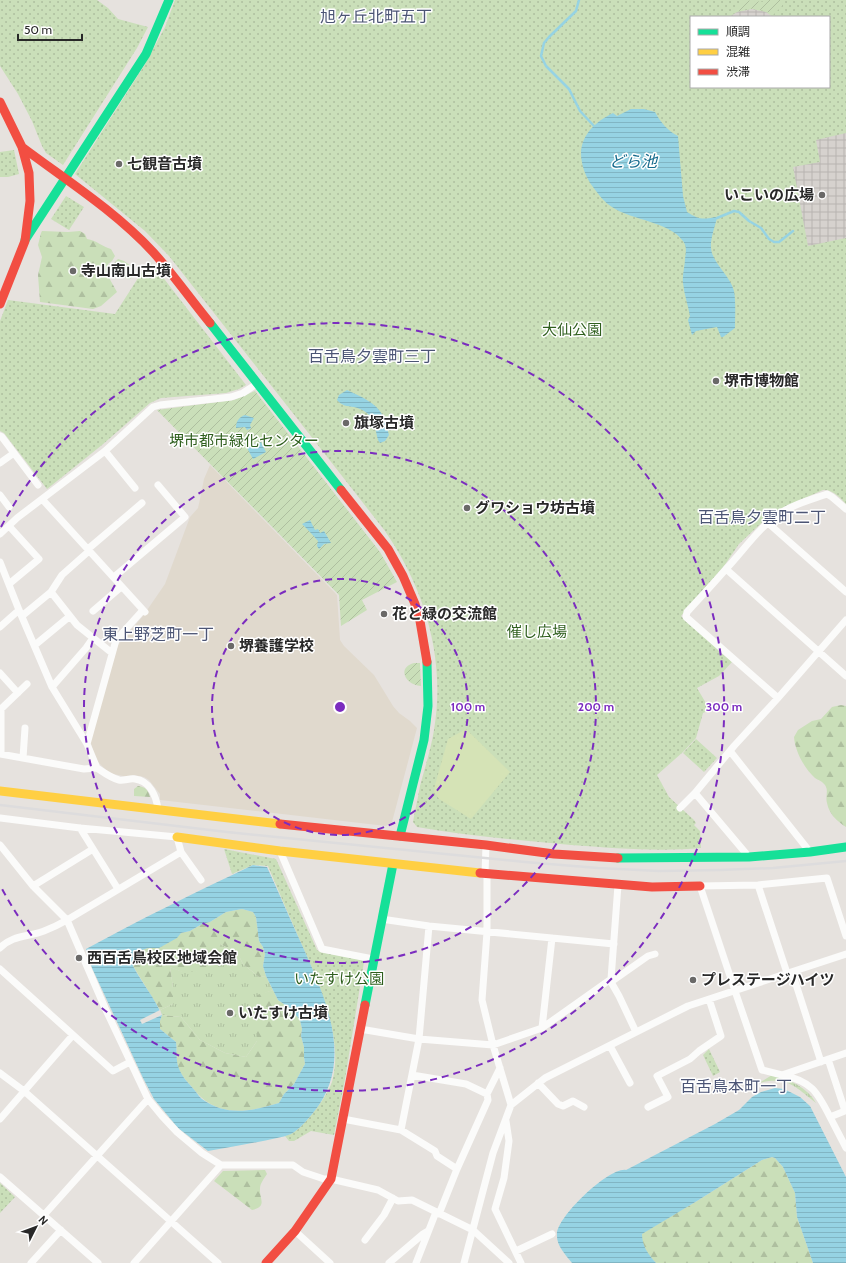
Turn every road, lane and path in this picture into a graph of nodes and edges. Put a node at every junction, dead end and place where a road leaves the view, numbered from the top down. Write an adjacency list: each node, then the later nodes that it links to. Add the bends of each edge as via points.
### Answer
1 (170, 0): 4 (street, via 146,54)
2 (0, 102): 3 (street)
3 (22, 147): 4 (street); 5 (street, via 28,173 30,201)
4 (65, 178): 5 (street); 7 (street, via 144,242)
5 (25, 241): 6 (street)
6 (0, 304)
7 (258, 383): 9 (street, via 231,398 153,407); 60 (street, via 388,549 414,603 426,646 428,712 424,742)
8 (0, 436): 10 (street)
9 (105, 451): 14 (street); 16 (street)
10 (14, 453): 11 (street); 12 (street)
11 (0, 464)
12 (38, 485)
13 (158, 485): 26 (street, via 185,517)
14 (135, 488)
15 (0, 495): 18 (street)
16 (42, 499): 21 (street); 23 (street)
17 (142, 503): 23 (street)
18 (9, 507)
19 (846, 509): 20 (street, via 827,494 790,508)
20 (768, 523): 25 (street); 31 (street)
21 (9, 526): 22 (street); 27 (street, via 39,559)
22 (0, 534)
23 (89, 550): 26 (street); 30 (street, via 62,575)
24 (0, 562): 27 (street)
25 (726, 569): 39 (street); 46 (street, via 687,612 686,617)
26 (114, 578): 29 (street)
27 (7, 581): 28 (street); 33 (street)
28 (0, 583)
29 (121, 587): 32 (street); 40 (street, via 144,611 116,640)
30 (51, 592): 33 (street); 34 (street)
31 (846, 592)
32 (93, 611)
33 (20, 613): 36 (street); 38 (street)
34 (70, 616): 37 (street); 38 (street)
35 (846, 620): 39 (street)
36 (0, 627)
37 (93, 638): 40 (street); 44 (street)
38 (35, 645): 44 (street)
39 (818, 652): 42 (street); 46 (street)
40 (112, 653): 49 (street)
41 (0, 673): 45 (street)
42 (846, 676)
43 (27, 684): 45 (street)
44 (52, 687): 49 (street)
45 (18, 693): 47 (street, via 1,709)
46 (778, 698): 50 (street)
47 (0, 716): 51 (street)
48 (25, 728): 52 (street)
49 (88, 744): 53 (street)
50 (730, 751): 55 (street); 68 (street)
51 (1, 754): 52 (street)
52 (23, 758): 53 (street, via 84,769)
53 (97, 768): 57 (street, via 120,780 133,778 148,785 154,792)
54 (0, 791): 57 (street)
55 (695, 793): 56 (street); 69 (street)
56 (680, 808)
57 (158, 809): 60 (street)
58 (0, 818): 59 (street)
59 (80, 828): 61 (street); 65 (street)
60 (400, 836): 63 (street)
61 (177, 837): 66 (street); 67 (street)
62 (0, 845): 75 (street)
63 (486, 845): 69 (street, via 554,854 618,858); 71 (street)
64 (846, 847): 68 (street)
65 (93, 849): 75 (street); 77 (street)
66 (280, 851): 70 (street); 88 (street, via 322,949)
67 (181, 852): 72 (street); 77 (street)
68 (810, 852): 69 (street)
69 (749, 857)
70 (392, 864): 71 (street); 78 (street)
71 (486, 874): 73 (street); 81 (street)
72 (202, 880)
73 (618, 885): 76 (street); 84 (street)
74 (758, 885): 76 (street); 82 (street, via 827,878); 90 (street)
75 (33, 886): 79 (street)
76 (700, 886): 92 (street)
77 (118, 889): 79 (street)
78 (381, 919): 80 (street); 88 (street)
79 (67, 920): 85 (street, via 43,932 3,944); 103 (street)
80 (428, 926): 81 (street); 98 (street)
81 (487, 932): 83 (street); 99 (street, via 482,1000)
82 (846, 936)
83 (552, 938): 84 (street); 94 (street)
84 (614, 944): 91 (street)
85 (0, 948)
86 (655, 954): 91 (street)
87 (846, 954): 90 (street)
88 (373, 959): 95 (street)
89 (0, 969): 97 (street)
90 (790, 972): 92 (street); 102 (street)
91 (611, 980): 94 (street); 96 (street)
92 (735, 991): 93 (street); 107 (street, via 762,1070)
93 (709, 999): 96 (street, via 688,1006); 114 (street, via 721,1036 690,1059 657,1076 668,1097)
94 (542, 1028): 99 (street)
95 (360, 1029): 98 (street); 118 (street)
96 (636, 1032): 100 (street)
97 (73, 1035): 103 (street, via 114,1071); 110 (street)
98 (419, 1039): 99 (street); 106 (street)
99 (493, 1045): 104 (street)
100 (610, 1046): 108 (street); 109 (street)
101 (846, 1053): 102 (street)
102 (825, 1060): 107 (street); 116 (street, via 845,1110)
103 (130, 1062): 112 (street)
104 (500, 1068): 111 (street); 113 (street)
105 (0, 1074): 110 (street)
106 (412, 1075): 111 (street, via 466,1084); 120 (street)
107 (782, 1075): 116 (street, via 810,1085 821,1098)
108 (538, 1083): 113 (street); 115 (street, via 558,1104 563,1106 573,1101)
109 (630, 1083)
110 (24, 1091): 117 (street); 122 (street)
111 (487, 1094): 124 (street, via 488,1100)
112 (148, 1099): 122 (street); 123 (street, via 181,1136)
113 (511, 1105): 119 (street)
114 (648, 1107)
115 (584, 1108)
116 (830, 1117): 121 (street)
117 (0, 1119)
118 (343, 1119): 120 (street); 126 (street)
119 (506, 1119): 132 (street, via 493,1153); 137 (street, via 509,1141 504,1178 495,1209)
120 (401, 1130): 124 (street, via 435,1151 437,1156)
121 (846, 1148)
122 (97, 1156): 129 (street); 130 (street)
123 (221, 1165): 126 (street, via 293,1165 303,1172); 130 (street)
124 (457, 1169): 128 (street)
125 (0, 1177): 129 (street)
126 (330, 1179): 127 (street, via 378,1190); 133 (street)
127 (393, 1198): 128 (street, via 398,1201 412,1200); 136 (street)
128 (438, 1213): 132 (street); 134 (street)
129 (44, 1216): 131 (street)
130 (172, 1221): 140 (street); 141 (street)
131 (61, 1230): 138 (street); 139 (street)
132 (473, 1230): 146 (street); 147 (street)
133 (295, 1231): 142 (street); 143 (street)
134 (428, 1231): 144 (street); 145 (street)
135 (552, 1234): 137 (street)
136 (365, 1240)
137 (516, 1251): 148 (street)
138 (31, 1263)
139 (98, 1263)
140 (134, 1263)
141 (218, 1263)
142 (266, 1263)
143 (330, 1263)
144 (390, 1263)
145 (416, 1263)
146 (464, 1263)
147 (509, 1263)
148 (522, 1263)

